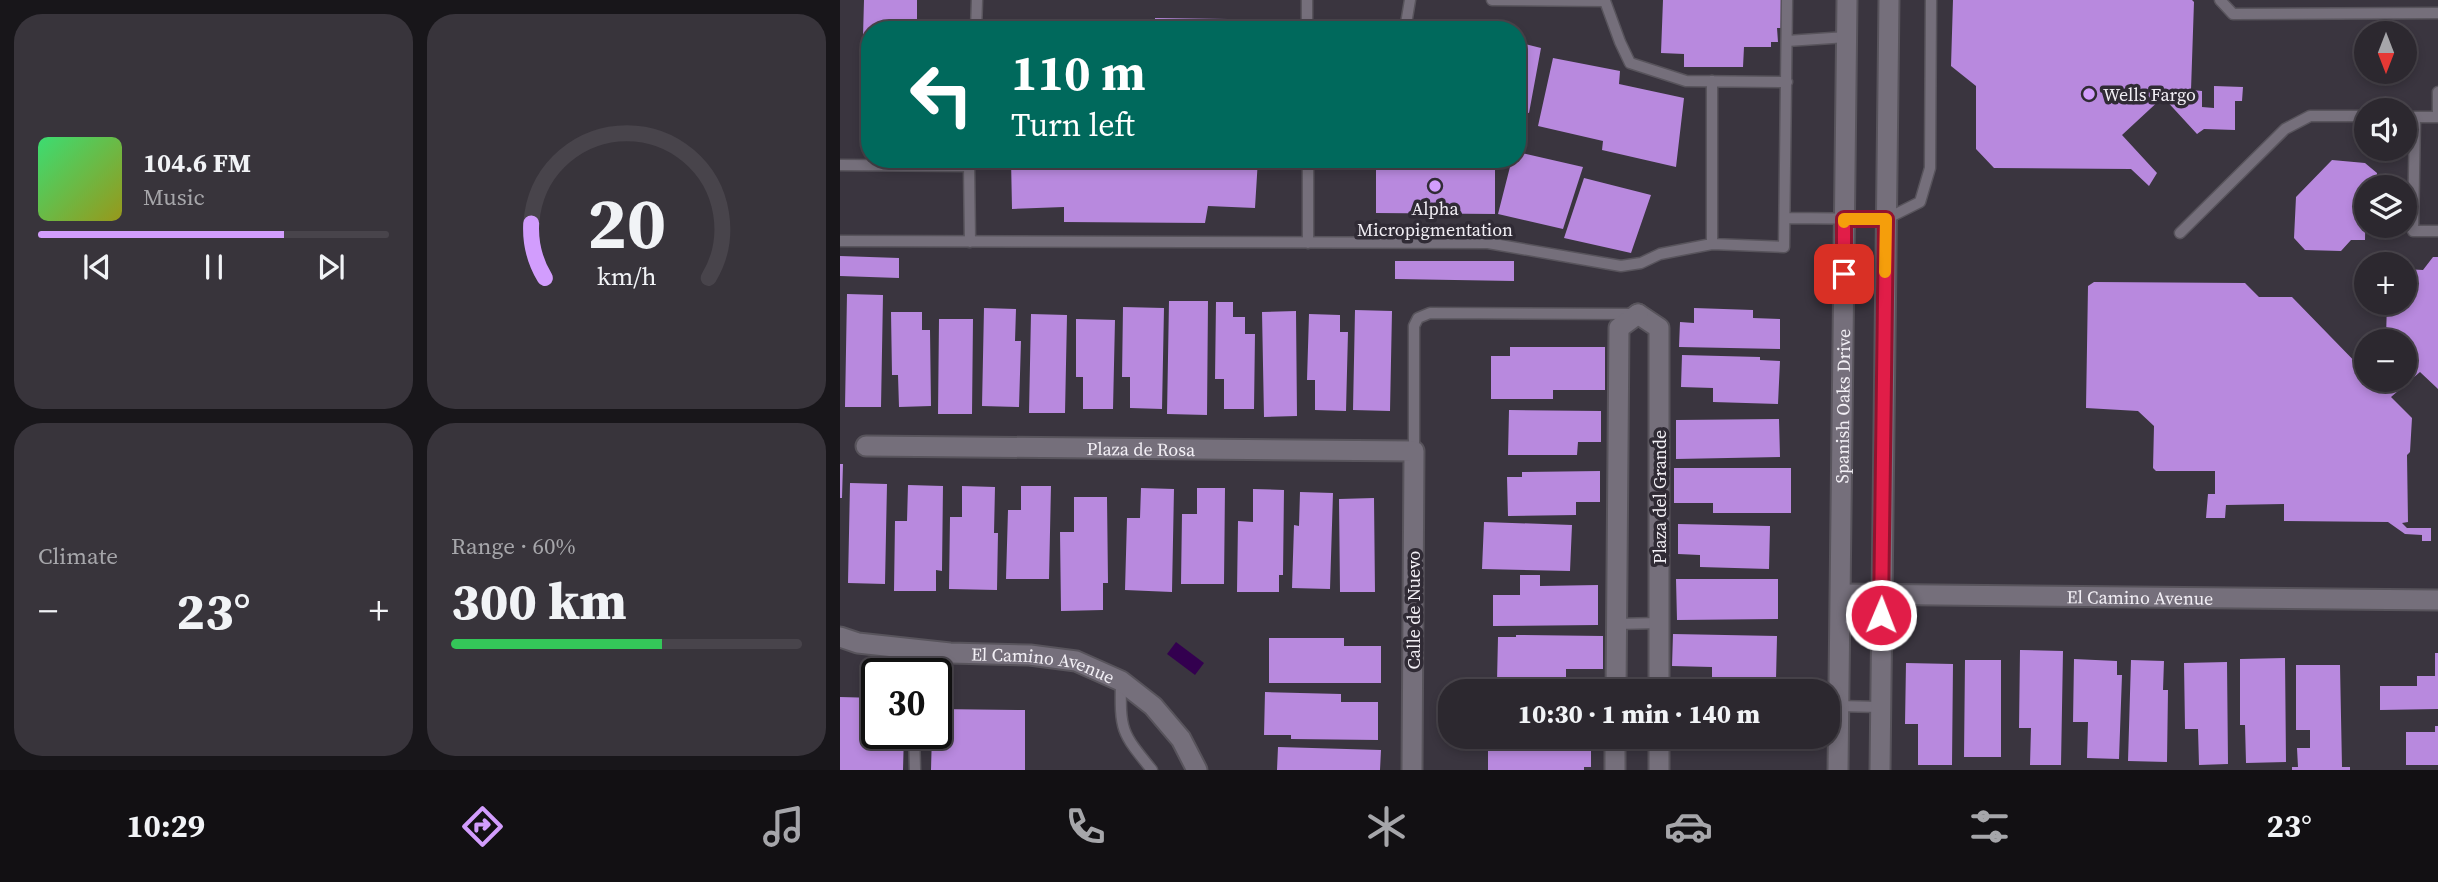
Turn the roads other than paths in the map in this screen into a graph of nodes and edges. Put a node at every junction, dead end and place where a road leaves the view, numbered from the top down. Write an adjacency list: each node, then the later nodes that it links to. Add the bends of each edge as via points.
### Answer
1 (977, 0): 12 (lane)
2 (1307, 0): 13 (lane)
3 (1410, 0): 14 (lane)
4 (1492, 0): 10 (lane)
5 (1787, 0): 16 (lane)
6 (1847, 0): 15 (street, Spanish Oaks Drive)
7 (1889, 0): 30 (street)
8 (1931, 0): 30 (lane, via 1930,168 1920,202)
9 (2220, 0): 11 (lane, via 2233,14)
10 (1605, 1): 17 (lane, via 1630,63 1686,81)
11 (2438, 13)
12 (976, 21)
13 (1307, 21)
14 (1406, 21)
15 (1847, 37): 16 (lane); 29 (street, Spanish Oaks Drive)
16 (1787, 41): 18 (lane)
17 (1712, 81): 18 (lane); 36 (lane)
18 (1787, 82): 28 (lane)
19 (2438, 92): 22 (lane)
20 (2354, 116): 32 (lane, via 2310,116 2285,129)
21 (2417, 117): 22 (lane)
22 (2438, 117)
23 (2411, 161): 31 (lane, via 2413,231)
24 (840, 165): 25 (lane)
25 (861, 165)
26 (969, 168): 34 (lane)
27 (1308, 168): 35 (lane)
28 (1786, 218): 29 (lane); 36 (lane, via 1784,247)
29 (1844, 219): 30 (lane); 40 (street, Spanish Oaks Drive)
30 (1886, 219): 41 (street)
31 (2438, 231)
32 (2180, 233)
33 (840, 241): 34 (lane)
34 (970, 242): 35 (lane)
35 (1308, 243): 36 (lane, via 1488,243 1621,266)
36 (1712, 244)
37 (1637, 308): 39 (lane, via 1567,315 1430,313 1418,318 1414,326); 43 (street, Plaza del Grande, via 1659,328); 44 (street, via 1619,328)
38 (866, 446): 39 (street, Plaza de Rosa)
39 (1414, 451): 61 (street, Calle de Nuevo)
40 (1841, 594): 41 (street, El Camino Avenue); 50 (street, Spanish Oaks Drive)
41 (1882, 594): 42 (street, El Camino Avenue); 53 (street)
42 (2438, 600)
43 (1659, 623): 44 (lane); 49 (street, Plaza del Grande)
44 (1616, 624): 48 (street)
45 (840, 637): 46 (street, El Camino Avenue)
46 (913, 649): 47 (lane); 51 (street, El Camino Avenue, via 1030,654 1076,661)
47 (913, 658)
48 (1616, 679)
49 (1659, 679)
50 (1839, 679)
51 (1121, 681): 59 (lane, via 1120,717 1125,736); 60 (street, El Camino Avenue, via 1153,706 1181,739)
52 (1840, 706): 53 (lane)
53 (1880, 707): 65 (street)
54 (915, 749): 58 (lane)
55 (1615, 749): 62 (street)
56 (1659, 749): 63 (street)
57 (1838, 749): 64 (street, Spanish Oaks Drive)
58 (915, 770)
59 (1152, 770)
60 (1197, 770)
61 (1412, 770)
62 (1615, 770)
63 (1659, 770)
64 (1838, 770)
65 (1880, 770)

